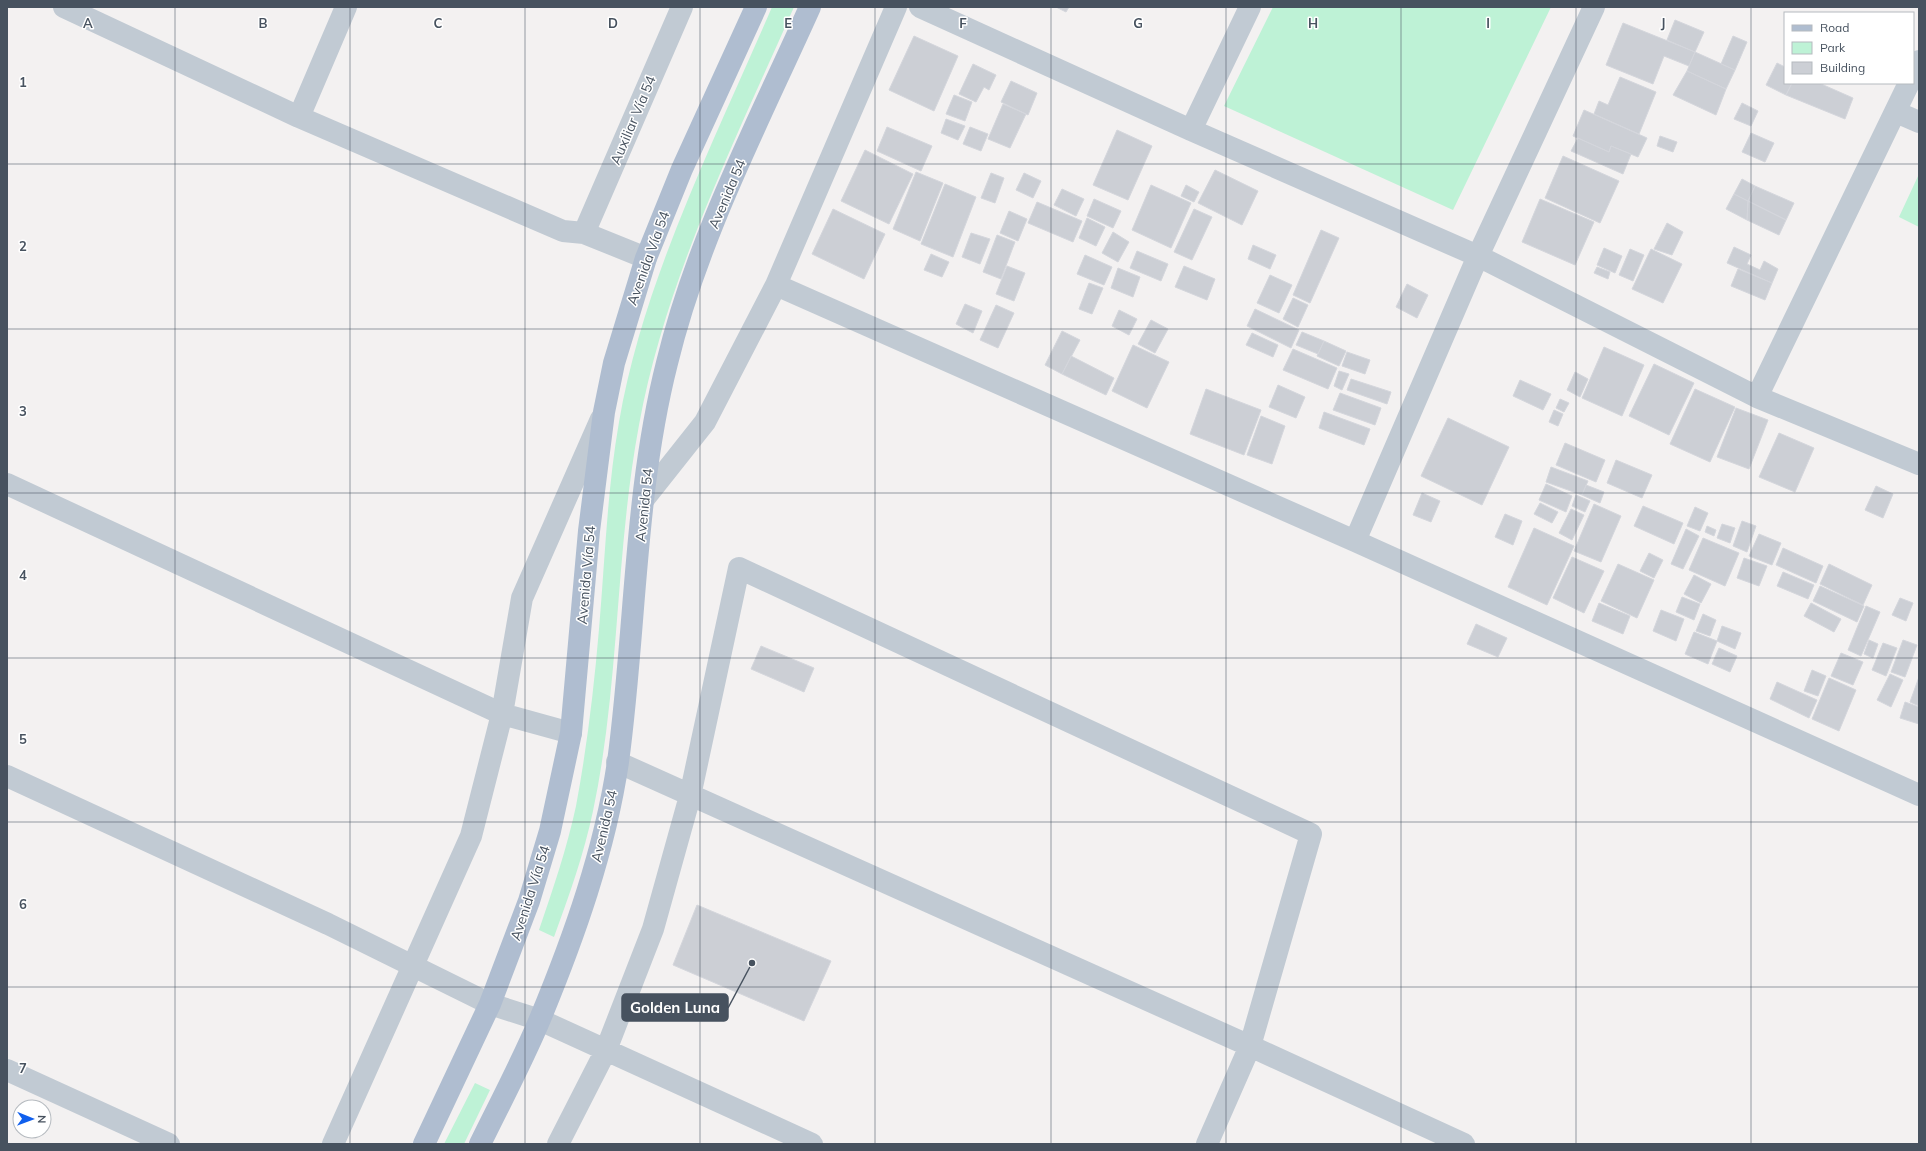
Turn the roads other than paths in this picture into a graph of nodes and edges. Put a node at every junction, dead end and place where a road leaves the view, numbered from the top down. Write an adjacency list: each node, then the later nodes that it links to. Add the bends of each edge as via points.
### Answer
1 (64, 7): 14 (street)
2 (346, 7): 14 (street)
3 (756, 7): 19 (main road, Avenida Vía 54, via 682,169)
4 (810, 7): 25 (main road, Avenida 54, via 718,210 687,295 667,361)
5 (896, 7): 20 (street)
6 (920, 7): 16 (street)
7 (1250, 7): 16 (street)
8 (1594, 7): 18 (street)
9 (678, 8): 17 (street, Auxiliar Vía 54)
10 (1919, 61): 11 (street)
11 (1914, 72)
12 (1909, 84): 13 (street)
13 (1896, 112): 15 (street); 21 (street)
14 (299, 117): 17 (street, via 563,231)
15 (1919, 122)
16 (1191, 130): 18 (street)
17 (584, 233): 19 (street)
18 (1478, 256): 21 (street); 26 (street)
19 (646, 258): 22 (main road, Avenida Vía 54, via 614,363)
20 (776, 285): 25 (street, via 705,422); 26 (street)
21 (1756, 397): 23 (street)
22 (604, 412): 27 (street, via 522,598); 28 (main road, Avenida Vía 54, via 589,531)
23 (1919, 464)
24 (8, 488): 27 (street)
25 (644, 499): 29 (main road, Avenida 54)
26 (1355, 541): 31 (street)
27 (502, 714): 28 (street); 33 (street, via 470,836)
28 (571, 733): 34 (main road, Avenida Vía 54, via 550,831 526,908)
29 (617, 762): 32 (street); 35 (main road, Avenida 54, via 600,850 577,922)
30 (7, 776): 33 (street)
31 (1919, 795)
32 (690, 796): 36 (street); 36 (street, via 739,568 1311,834); 37 (street, via 653,929)
33 (413, 965): 34 (street); 40 (street)
34 (490, 1004): 35 (street); 41 (main road, Avenida Vía 54)
35 (540, 1020): 37 (street); 42 (main road)
36 (1250, 1046): 45 (street); 46 (street)
37 (606, 1050): 43 (street); 44 (street)
38 (7, 1070): 39 (street)
39 (169, 1144)
40 (333, 1144)
41 (424, 1144)
42 (480, 1144)
43 (558, 1144)
44 (812, 1144)
45 (1207, 1144)
46 (1464, 1144)

